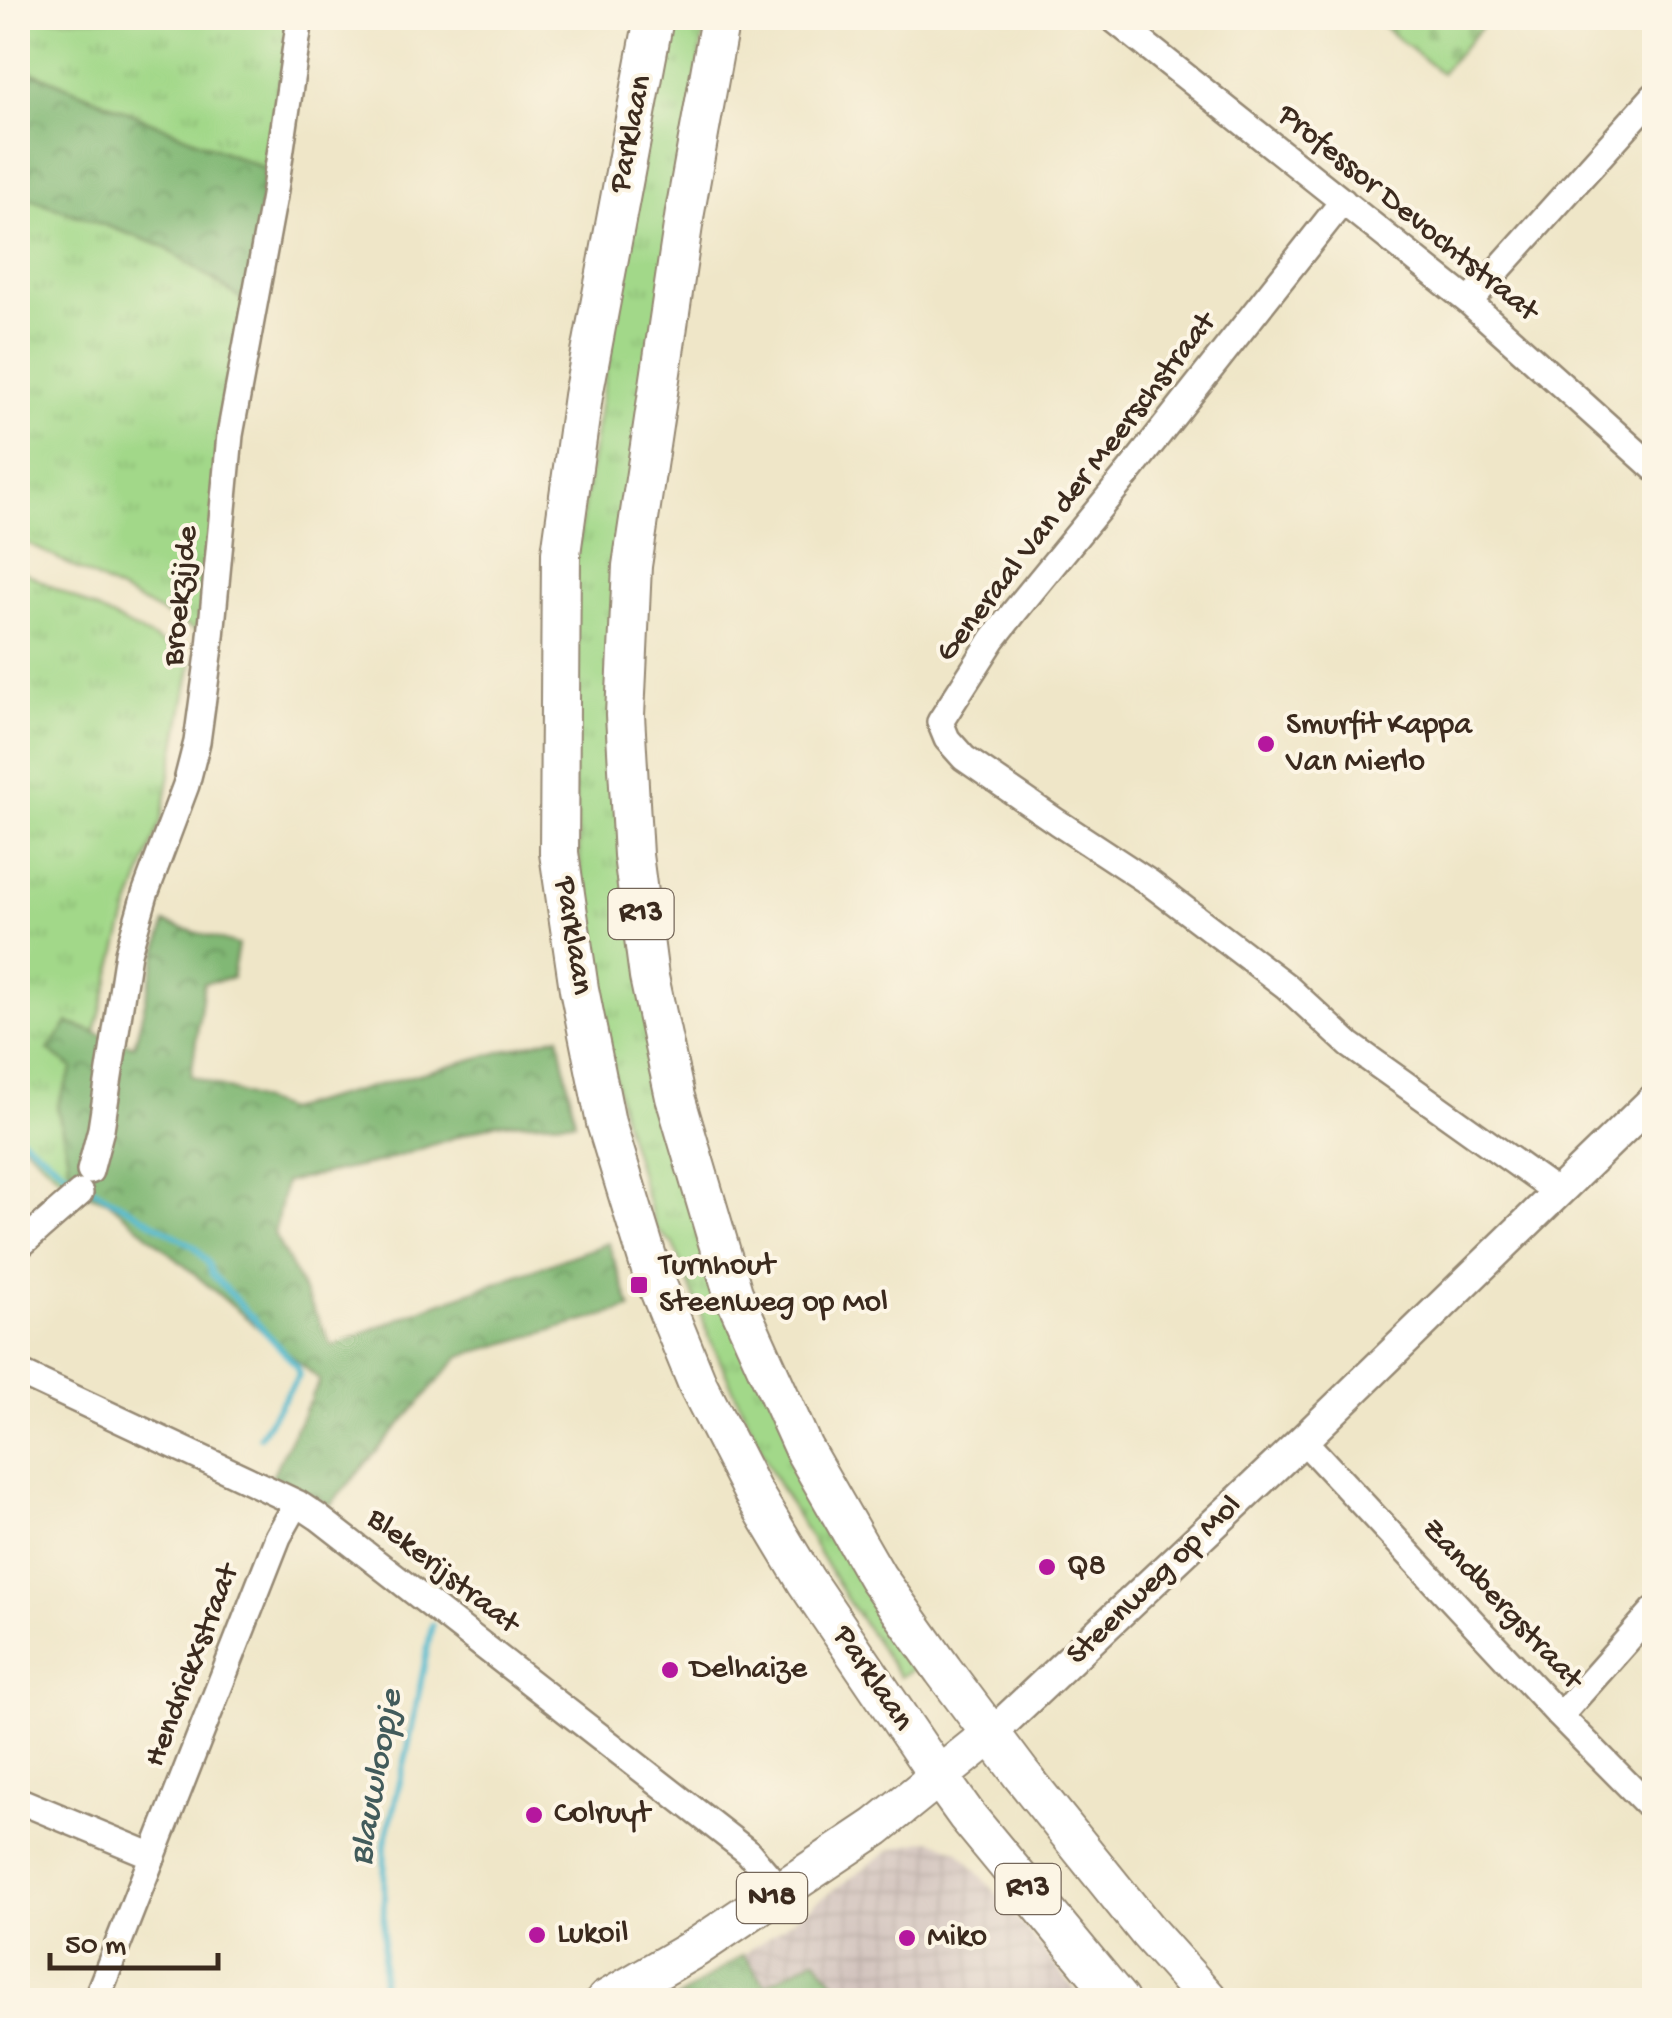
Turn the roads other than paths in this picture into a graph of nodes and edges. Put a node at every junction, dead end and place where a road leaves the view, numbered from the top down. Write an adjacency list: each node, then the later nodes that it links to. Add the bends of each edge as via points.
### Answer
1 (300, 18): 11 (street, Broekzijde, via 230,435 198,742 128,953 85,1182)
2 (654, 18): 18 (main road, Parklaan / R13, via 583,396 561,552 558,853 579,990 606,1122 651,1270 698,1385 806,1581)
3 (720, 18): 17 (main road, Parklaan / R13, via 632,566 626,715 633,855 649,977 675,1097 733,1293 803,1448 878,1577)
4 (1112, 18): 6 (street, Professor Devochtstraat)
5 (1654, 96): 7 (street)
6 (1342, 201): 7 (street, Professor Devochtstraat); 10 (street, Generaal Van der Meerschstraat, via 1015,611 940,722 964,758 1150,883 1286,986 1350,1045)
7 (1468, 302): 8 (street, Professor Devochtstraat)
8 (1654, 468)
9 (1654, 1099): 10 (street, Steenweg op Mol)
10 (1558, 1193): 13 (street, Steenweg op Mol)
11 (18, 1247)
12 (18, 1372): 14 (street, Blekerijstraat)
13 (1303, 1440): 16 (street, Zandbergstraat); 17 (street, Steenweg op Mol)
14 (297, 1503): 21 (street, Hendrickxstraat); 22 (street, Blekerijstraat, via 748,1852)
15 (1654, 1610): 16 (street)
16 (1560, 1716): 20 (street, Zandbergstraat)
17 (991, 1734): 18 (main road, Steenweg op Mol / N18); 26 (main road, R13)
18 (939, 1776): 22 (main road, Steenweg op Mol / N18); 25 (main road, R13)
19 (18, 1800): 21 (street)
20 (1654, 1811)
21 (153, 1856): 23 (street, Hendrickxstraat)
22 (782, 1892): 24 (main road, Steenweg op Mol / N18)
23 (96, 2000)
24 (606, 2000)
25 (1120, 2000)
26 (1210, 2000)

